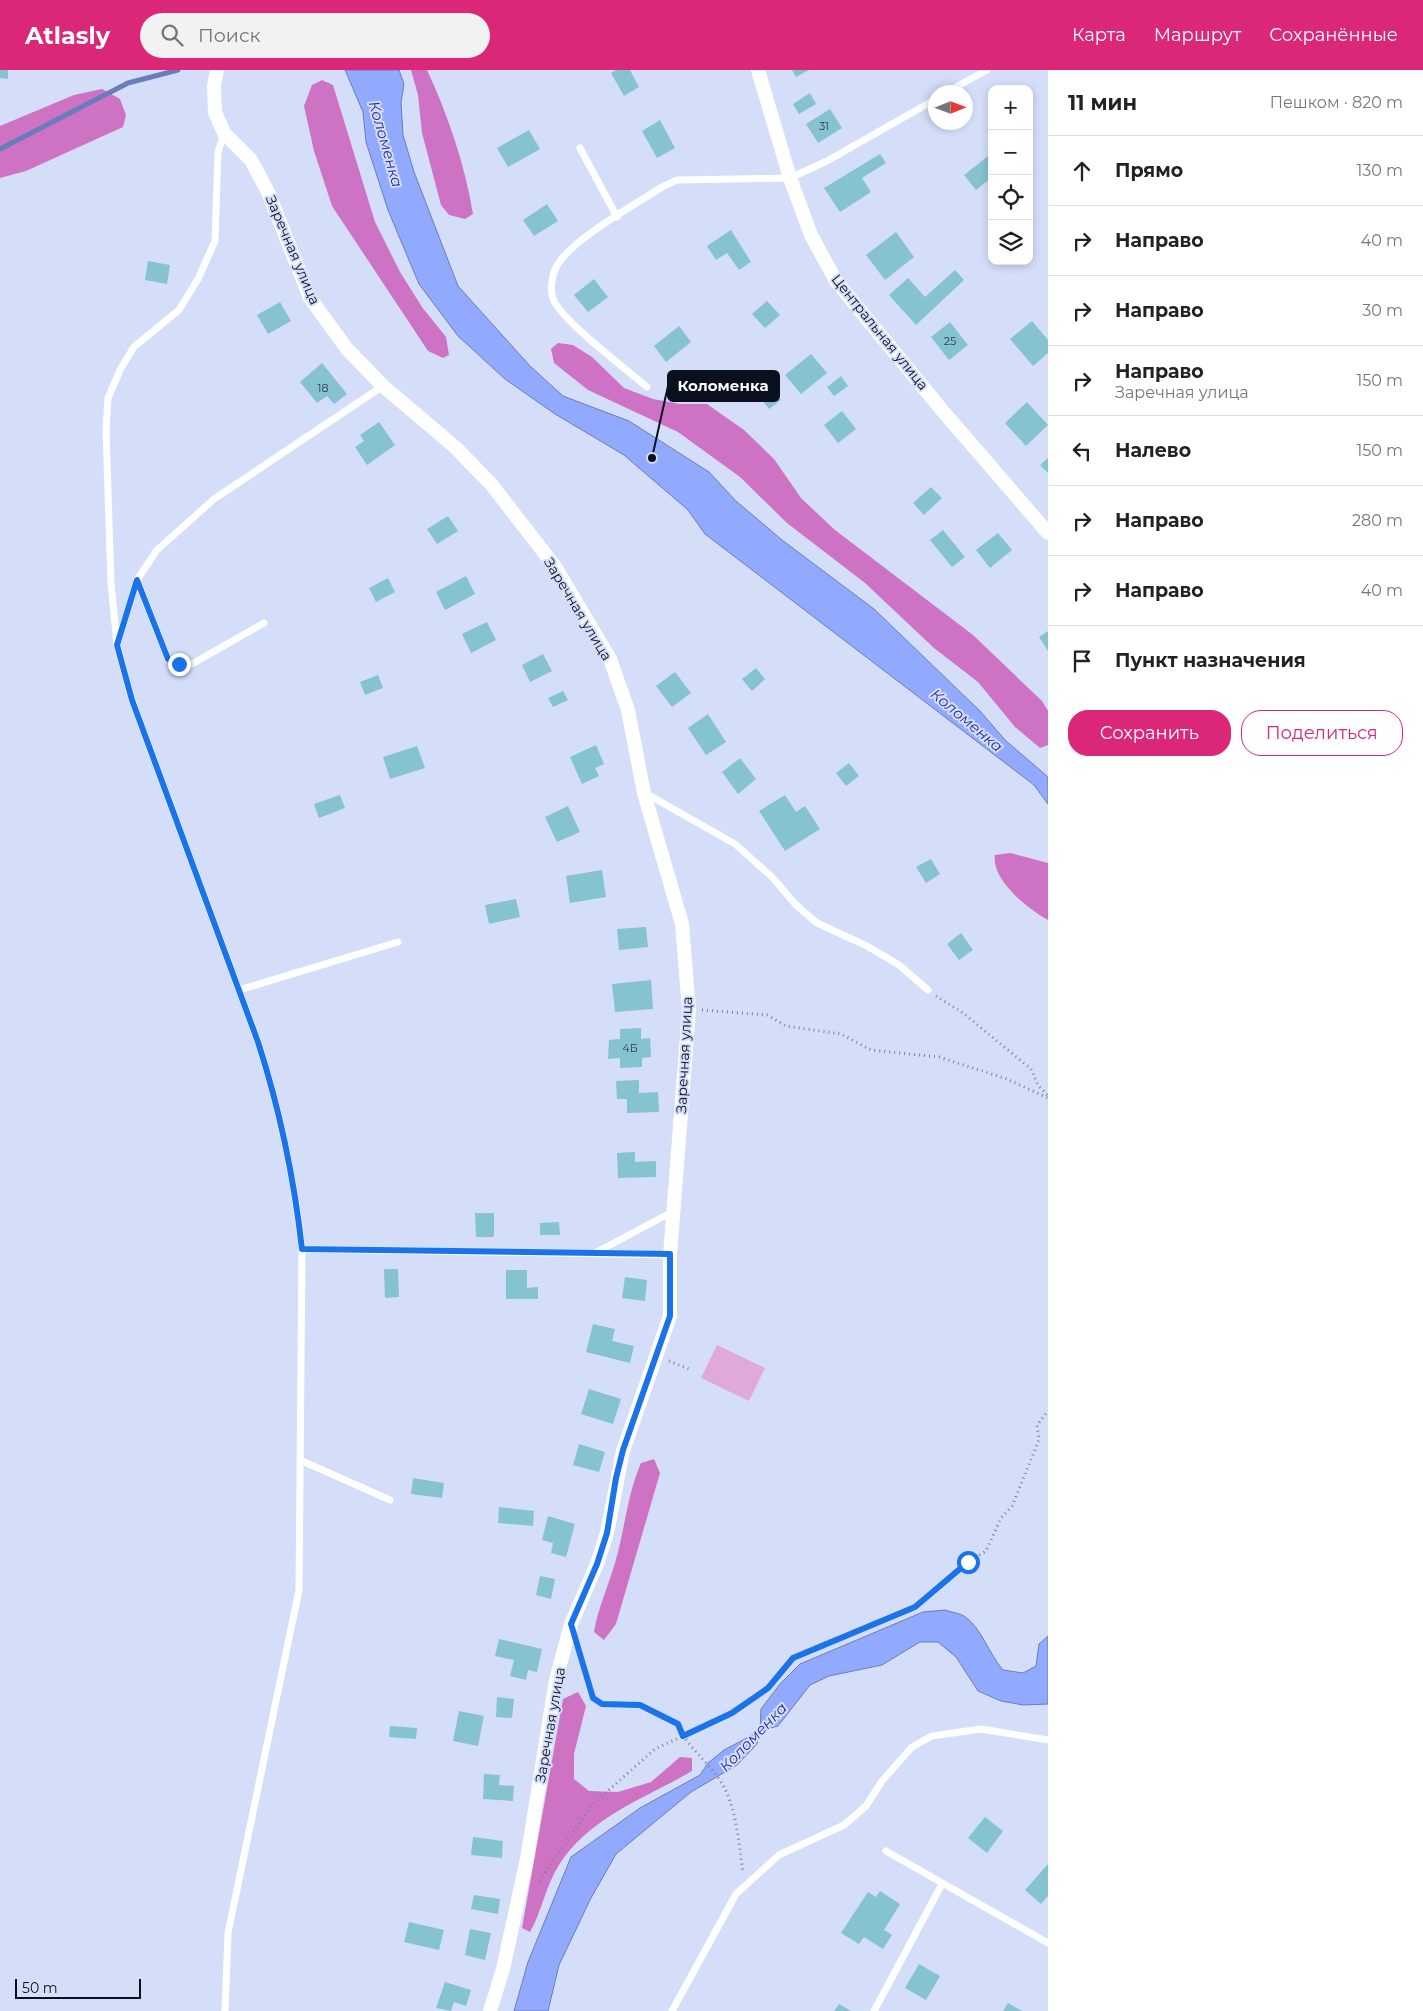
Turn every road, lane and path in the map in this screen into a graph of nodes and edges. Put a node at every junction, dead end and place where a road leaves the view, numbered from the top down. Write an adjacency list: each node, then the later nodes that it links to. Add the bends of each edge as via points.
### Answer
1 (217, 70): 6 (street, Заречная улица, via 215,112)
2 (758, 70): 8 (street, Центральная улица)
3 (987, 70): 4 (lane)
4 (960, 85)
5 (928, 104): 8 (lane, via 827,161)
6 (224, 132): 10 (street, Заречная улица, via 250,160 268,192 310,298 347,350); 15 (lane, via 218,152 215,241 179,310 134,347 108,398 110,573)
7 (580, 148): 9 (lane)
8 (790, 178): 9 (lane, via 677,180); 12 (street, Центральная улица, via 811,235 836,281)
9 (617, 217): 11 (lane, via 571,248 557,265 552,281 553,300 565,316)
10 (384, 386): 13 (lane, via 214,499 157,550); 16 (street, Заречная улица, via 491,484 556,568 610,659 628,710)
11 (647, 387)
12 (1048, 533)
13 (137, 580): 14 (lane, via 168,659 179,664 192,664); 15 (lane)
14 (264, 623)
15 (117, 645): 18 (lane, via 132,700)
16 (644, 793): 19 (lane, via 735,844 817,923 899,965); 20 (street, Заречная улица, via 682,924)
17 (398, 942): 18 (lane)
18 (239, 990): 23 (lane, via 276,1099 296,1190)
19 (928, 990): 21 (path, via 963,1013 1031,1070)
20 (689, 1010): 21 (path, via 767,1015 786,1026 841,1034 871,1050 939,1057 1007,1079); 22 (street, Заречная улица)
21 (1048, 1097)
22 (674, 1210): 24 (lane); 25 (street, Заречная улица)
23 (302, 1249): 24 (lane); 29 (lane)
24 (595, 1253): 25 (lane)
25 (670, 1254): 26 (street, Заречная улица, via 670,1316)
26 (656, 1356): 27 (path); 40 (street, Заречная улица, via 623,1450 602,1548 571,1624 559,1670 527,1858 503,1969)
27 (692, 1370)
28 (1048, 1411): 32 (path, via 1038,1426 1039,1440 1012,1506 1001,1518 986,1551 968,1562 915,1607 800,1654 768,1688 732,1713)
29 (300, 1460): 30 (lane); 39 (lane, via 299,1590 228,1933)
30 (390, 1500)
31 (579, 1652): 32 (path, via 593,1698 602,1704 640,1705 678,1724)
32 (683, 1736): 35 (path, via 655,1749 592,1805); 36 (path, via 725,1789)
33 (1048, 1740): 36 (lane, via 981,1729 932,1736 912,1746 882,1781 866,1806 844,1825 779,1855)
34 (886, 1852): 37 (lane)
35 (537, 1884)
36 (746, 1884): 41 (lane, via 736,1894)
37 (942, 1884): 38 (lane); 42 (lane)
38 (1048, 1943)
39 (225, 2011)
40 (490, 2011)
41 (672, 2011)
42 (874, 2011)

